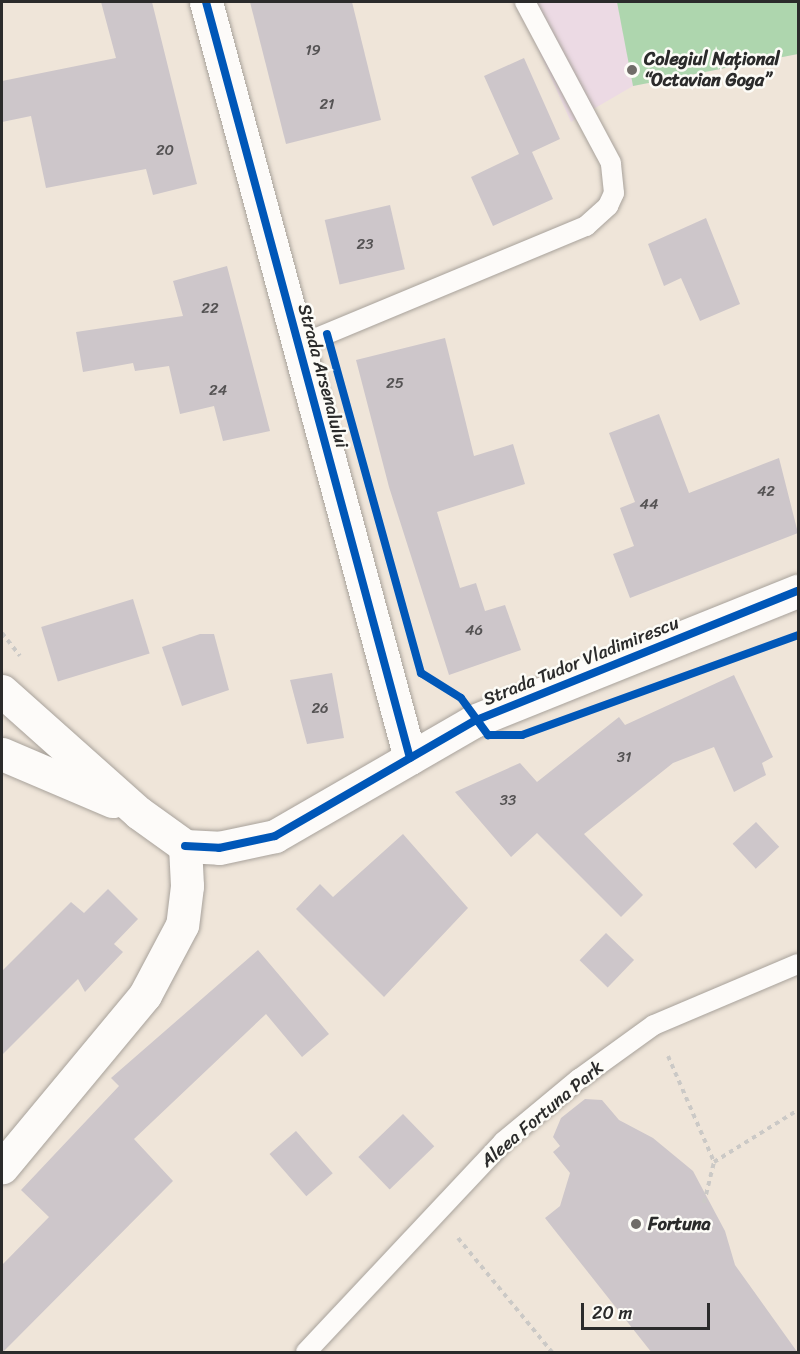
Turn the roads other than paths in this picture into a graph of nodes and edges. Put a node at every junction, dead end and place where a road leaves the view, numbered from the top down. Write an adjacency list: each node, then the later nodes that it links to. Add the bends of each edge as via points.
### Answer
1 (206, 2): 3 (street, Strada Arsenalului)
2 (525, 2): 3 (lane, via 611,163 614,193 608,206 586,226)
3 (300, 345): 7 (street, Strada Arsenalului)
4 (798, 591): 7 (street, Strada Tudor Vladimirescu, via 474,721)
5 (2, 691): 8 (street)
6 (2, 754): 8 (street)
7 (410, 758): 9 (street, Strada Tudor Vladimirescu, via 275,836 240,846)
8 (139, 813): 9 (street)
9 (185, 846): 11 (street, via 182,925 145,995)
10 (798, 964): 12 (lane, Aleea Fortuna Park, via 654,1025 503,1142 435,1209)
11 (2, 1167)
12 (306, 1353)

